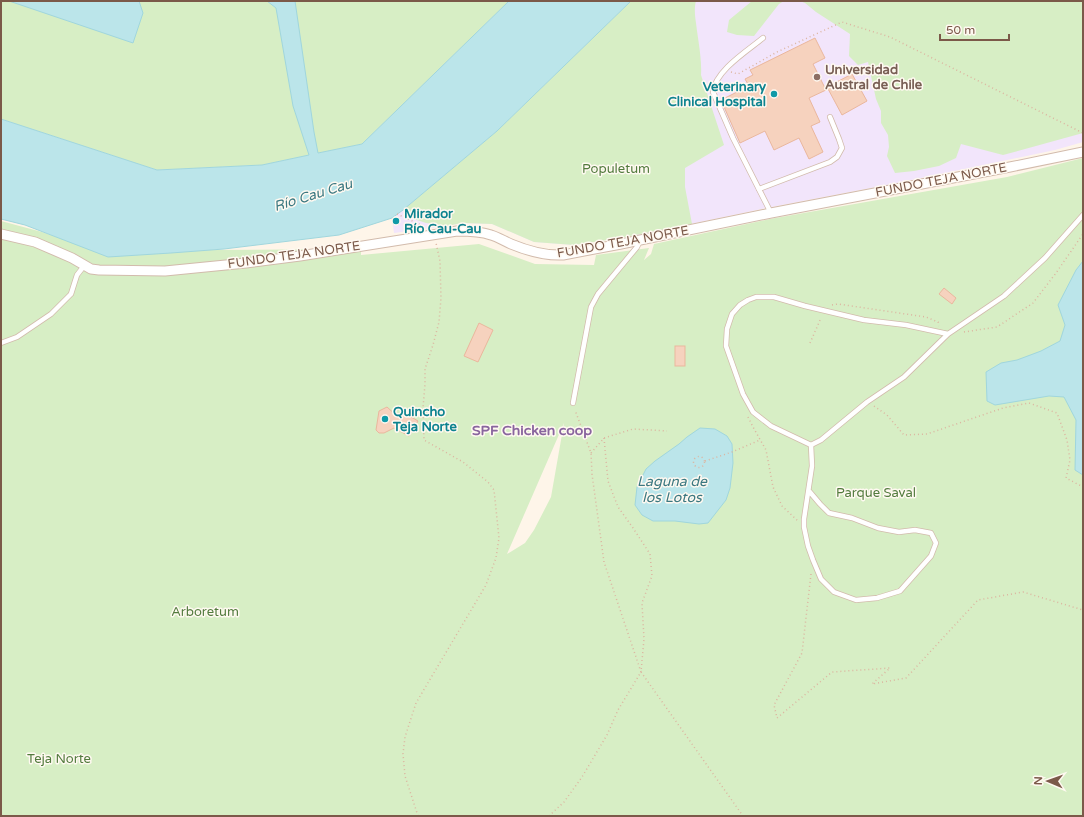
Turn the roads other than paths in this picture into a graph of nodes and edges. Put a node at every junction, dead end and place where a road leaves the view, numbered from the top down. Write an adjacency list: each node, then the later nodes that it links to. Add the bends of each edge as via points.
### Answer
1 (763, 38): 4 (lane, via 724,70 713,86 713,92 733,138)
2 (830, 117): 4 (lane, via 842,148 837,157)
3 (1083, 152): 5 (street, FUNDO TEJA NORTE)
4 (759, 189): 5 (lane)
5 (771, 213): 8 (street, FUNDO TEJA NORTE)
6 (1083, 215): 10 (lane, via 1045,258 1004,296)
7 (1, 234): 9 (street, FUNDO TEJA NORTE, via 35,242)
8 (640, 240): 9 (street, FUNDO TEJA NORTE, via 554,255 539,253 478,232 457,231 300,256 165,272 99,270); 12 (lane, via 590,307)
9 (84, 266): 11 (lane, via 77,275 71,294 51,314 18,337)
10 (948, 334): 13 (lane, via 904,377); 13 (lane, via 864,320 774,298 756,297 740,305 732,314 727,329 726,346 743,394 753,412 771,426)
11 (1, 343)
12 (573, 403)
13 (811, 445): 14 (lane)
14 (809, 492): 14 (lane, via 829,513 878,528 899,532 915,530 931,534 936,543 931,556 900,591 877,598 856,600 834,592 821,579 808,546 804,519)

